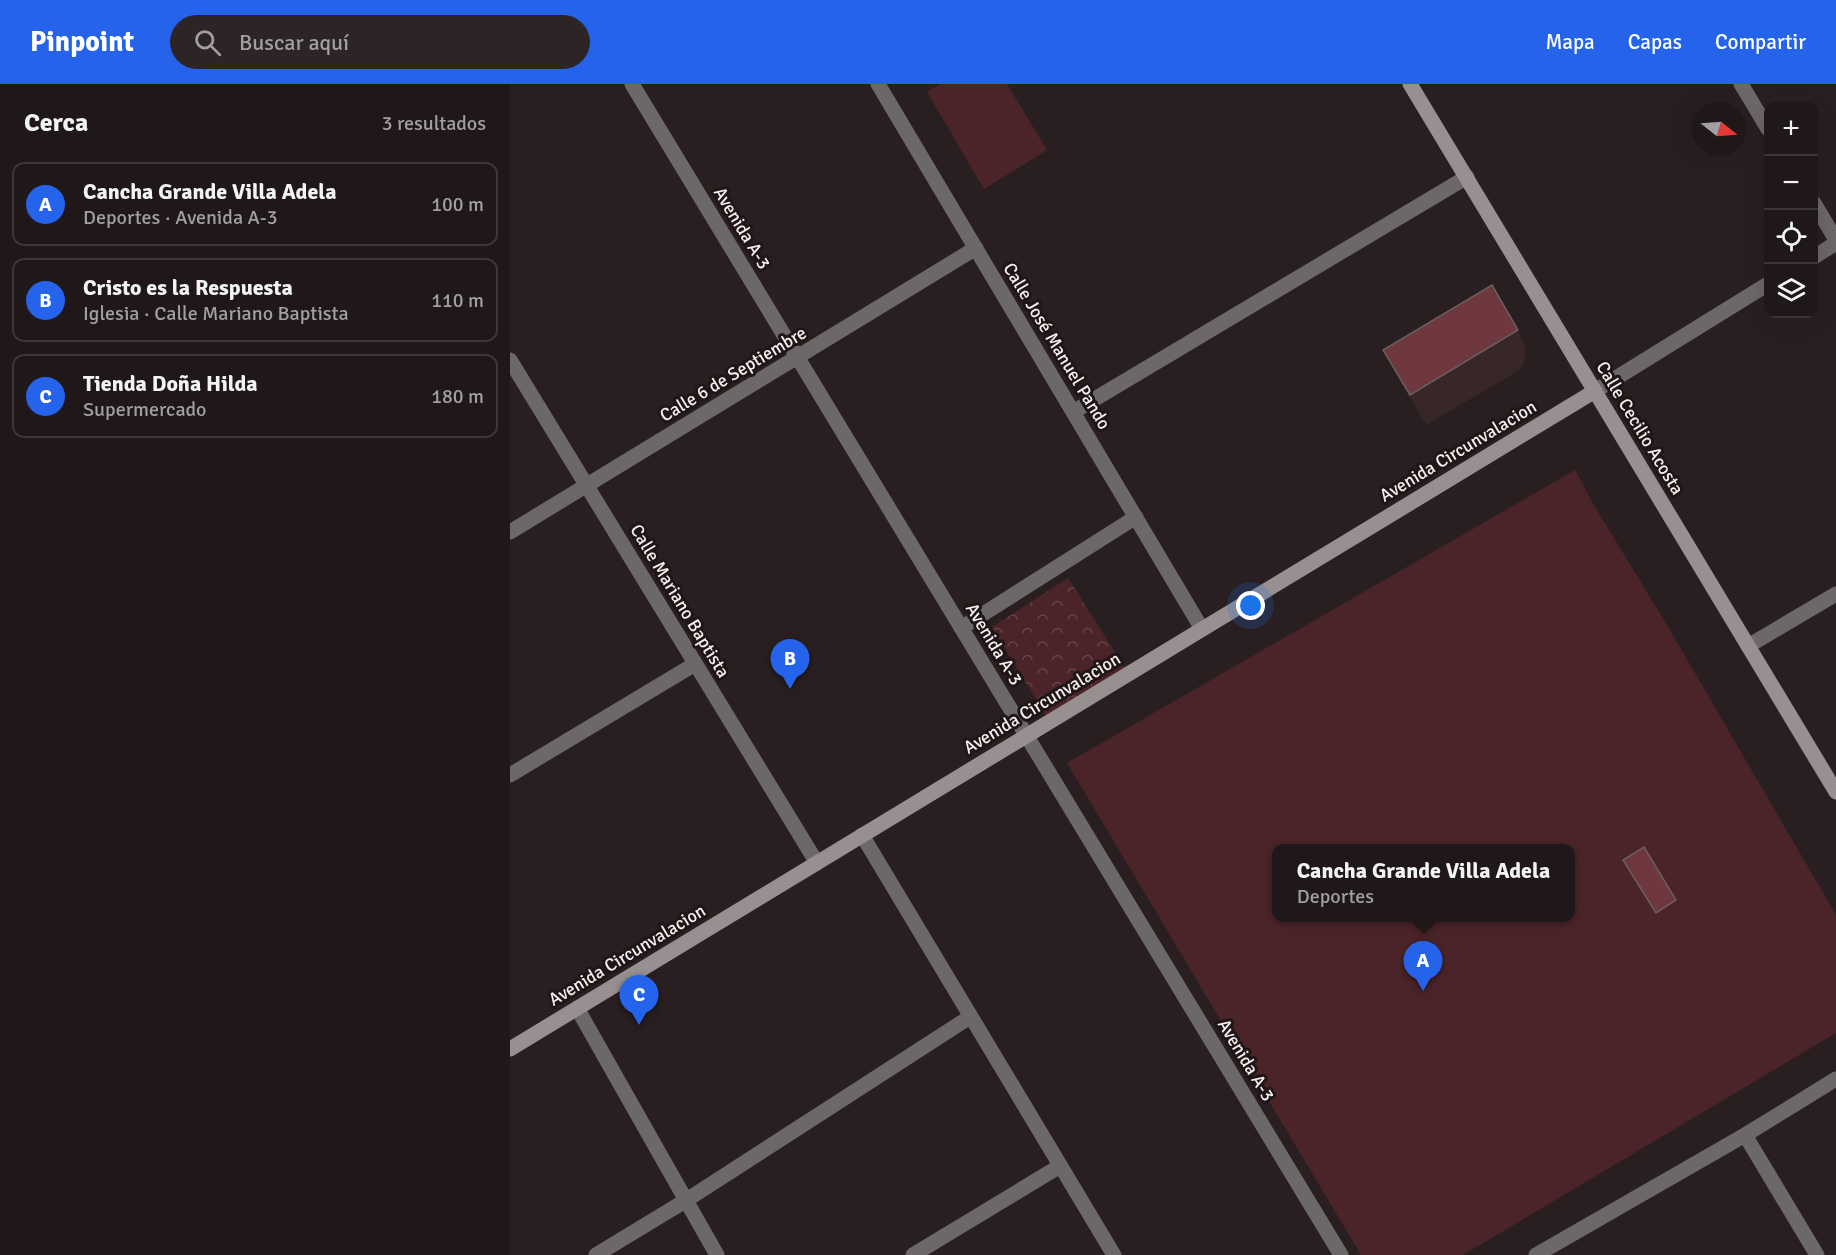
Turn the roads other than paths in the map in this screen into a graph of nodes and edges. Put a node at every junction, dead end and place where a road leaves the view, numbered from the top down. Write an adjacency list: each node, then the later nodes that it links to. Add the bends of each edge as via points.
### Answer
1 (632, 84): 12 (street, Avenida A-3)
2 (878, 84): 9 (street, Calle José Manuel Pando)
3 (1410, 84): 6 (street, Calle Cecilio Acosta)
4 (1741, 84): 5 (street)
5 (1764, 122)
6 (1467, 177): 14 (street, Calle Cecilio Acosta); 15 (street)
7 (1818, 210): 8 (street)
8 (1836, 241): 10 (street)
9 (976, 248): 12 (street, Calle 6 de Septiembre); 15 (street, Calle José Manuel Pando)
10 (1818, 254)
11 (1764, 286): 14 (street)
12 (797, 357): 16 (street, Calle 6 de Septiembre); 20 (street, Avenida A-3)
13 (510, 360): 16 (street, Calle Mariano Baptista)
14 (1595, 391): 21 (street, Avenida Circunvalacion); 22 (street, Calle Cecilio Acosta)
15 (1073, 412): 17 (street, Calle José Manuel Pando)
16 (587, 486): 18 (street, Calle 6 de Septiembre); 23 (street, Calle Mariano Baptista)
17 (1136, 517): 20 (street); 21 (street, Calle José Manuel Pando)
18 (510, 532)
19 (1836, 594): 22 (street)
20 (961, 628): 24 (street, Avenida A-3)
21 (1202, 629): 24 (street, Avenida Circunvalacion)
22 (1748, 646): 26 (street, Calle Cecilio Acosta)
23 (695, 664): 25 (street); 28 (street, Calle Mariano Baptista)
24 (1026, 735): 27 (street, Avenida Circunvalacion); 40 (street, Avenida A-3)
25 (510, 775)
26 (1836, 792)
27 (862, 836): 28 (street, Avenida Circunvalacion); 30 (street)
28 (817, 863): 29 (street, Avenida Circunvalacion)
29 (577, 1008): 31 (street, Avenida Circunvalacion); 35 (street)
30 (970, 1017): 34 (street); 35 (street)
31 (510, 1049)
32 (1836, 1079): 33 (street)
33 (1745, 1135): 41 (street); 42 (street)
34 (1060, 1166): 38 (street); 39 (street)
35 (685, 1201): 36 (street); 37 (street)
36 (596, 1255)
37 (717, 1255)
38 (913, 1255)
39 (1114, 1255)
40 (1341, 1255)
41 (1536, 1255)
42 (1817, 1255)

